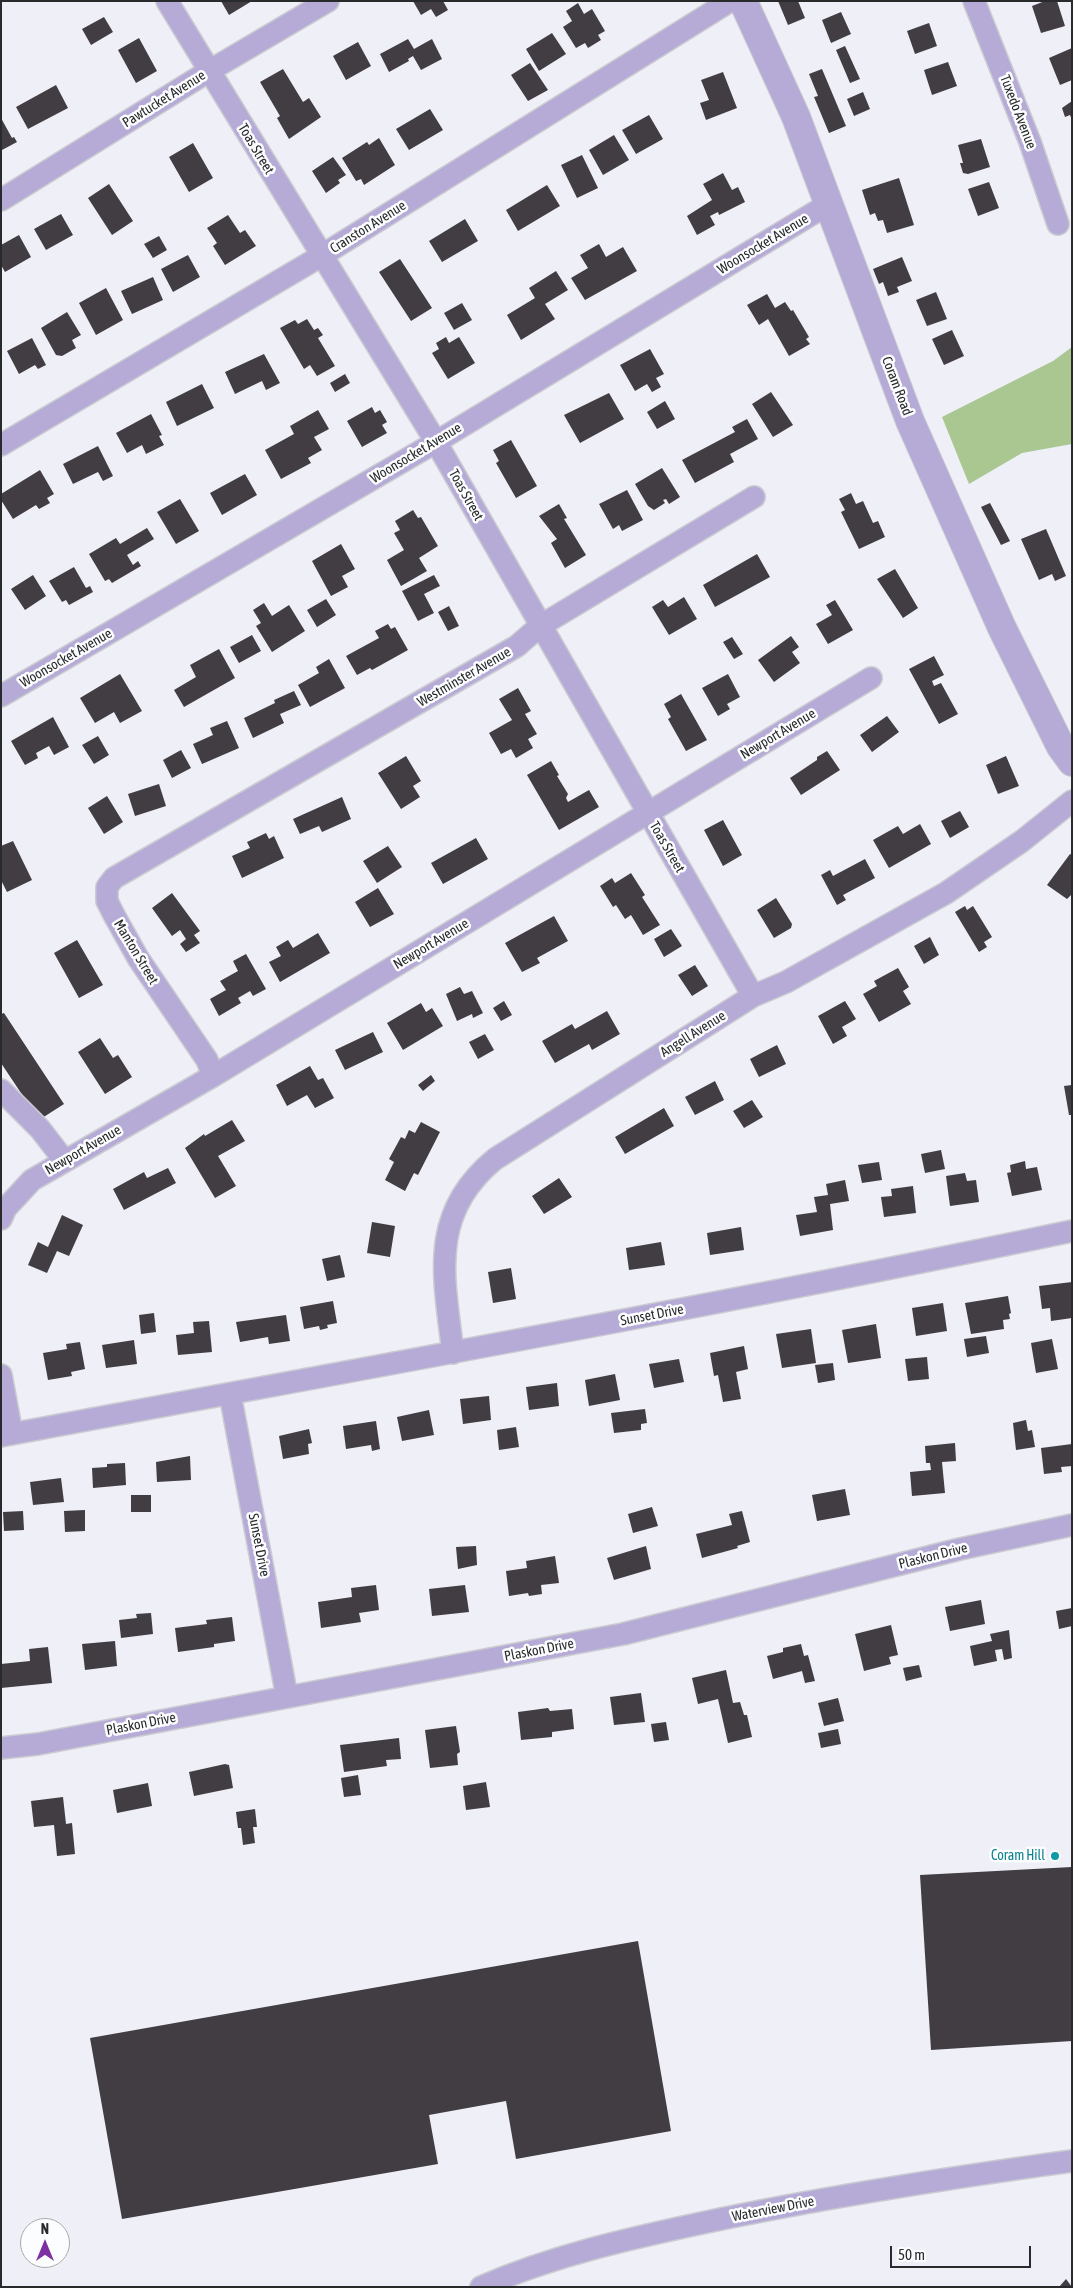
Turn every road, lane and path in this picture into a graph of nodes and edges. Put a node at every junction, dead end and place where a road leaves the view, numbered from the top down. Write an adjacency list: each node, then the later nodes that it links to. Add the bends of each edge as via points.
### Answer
1 (167, 1): 6 (street, Toas Street)
2 (328, 1): 6 (street, Pawtucket Avenue)
3 (730, 1): 10 (street, Cranston Avenue)
4 (743, 1): 8 (street, Coram Road, via 796,117)
5 (974, 1): 9 (street, Tuxedo Avenue, via 1030,142)
6 (209, 71): 7 (street, Pawtucket Avenue); 10 (street, Toas Street)
7 (1, 200)
8 (827, 206): 11 (street, Woonsocket Avenue); 17 (street, Coram Road, via 910,421 1002,628)
9 (1058, 224)
10 (321, 256): 11 (street, Toas Street); 12 (street, Cranston Avenue)
11 (436, 442): 14 (street, Toas Street); 16 (street, Woonsocket Avenue)
12 (1, 445)
13 (754, 496): 14 (street, Westminster Avenue)
14 (540, 626): 19 (street, Toas Street); 20 (street, Westminster Avenue, via 517,646)
15 (871, 678): 19 (street, Newport Avenue)
16 (1, 696)
17 (1072, 762)
18 (1072, 801): 21 (street, Angell Avenue, via 1022,841 946,893 786,982)
19 (648, 812): 21 (street, Toas Street); 22 (street, Newport Avenue)
20 (168, 847): 22 (street, Manton Street, via 114,878 107,887 107,901 138,958 207,1060)
21 (753, 996): 27 (street, Angell Avenue, via 495,1158 478,1173 465,1191 446,1232 444,1271)
22 (213, 1076): 24 (street, Newport Avenue)
23 (1, 1090): 24 (street, via 40,1129)
24 (64, 1160): 25 (street, Newport Avenue, via 32,1180 6,1208)
25 (1, 1219)
26 (1072, 1231): 27 (street, Sunset Drive, via 852,1277)
27 (453, 1353): 29 (street, Sunset Drive)
28 (1, 1375): 30 (street)
29 (230, 1394): 30 (street, Sunset Drive); 32 (street, Sunset Drive)
30 (6, 1435)
31 (1072, 1525): 32 (street, Plaskon Drive, via 960,1549 623,1634)
32 (287, 1696): 33 (street, Plaskon Drive, via 38,1744)
33 (1, 1748)
34 (1072, 2162): 35 (street, Waterview Drive, via 836,2196 721,2219 605,2244)
35 (481, 2287)

